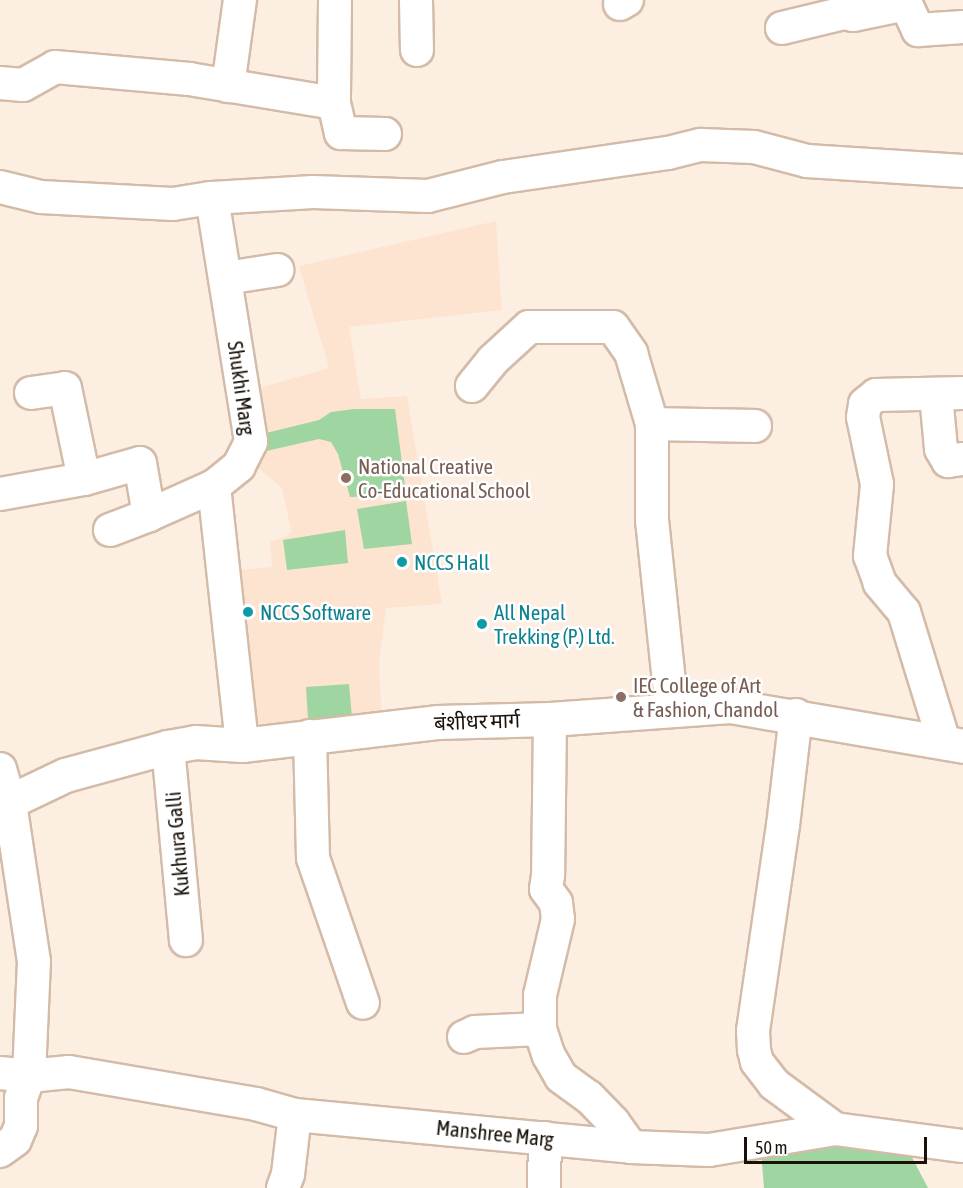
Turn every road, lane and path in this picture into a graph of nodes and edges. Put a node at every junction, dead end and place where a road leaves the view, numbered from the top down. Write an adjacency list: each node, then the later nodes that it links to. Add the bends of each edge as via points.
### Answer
1 (240, 0): 8 (street)
2 (335, 0): 9 (street)
3 (416, 0): 6 (street)
4 (963, 27): 5 (street, via 918,30 906,4)
5 (782, 28)
6 (417, 50)
7 (0, 83): 8 (street, via 23,85 55,67)
8 (228, 86): 9 (street)
9 (334, 103): 10 (street, via 341,133)
10 (385, 134)
11 (963, 171): 13 (street, via 807,161 754,147 701,145 503,177 428,196 313,192)
12 (0, 187): 13 (street, via 41,198 173,204)
13 (212, 198): 15 (street, Shukhi Marg)
14 (277, 270): 15 (street)
15 (226, 278): 23 (street, Shukhi Marg, via 251,442 238,466)
16 (472, 386): 19 (street, via 529,327 613,327 632,353)
17 (31, 393): 22 (street, via 65,388)
18 (949, 394): 21 (street, via 941,449 948,461); 31 (street, via 876,395 865,404 863,417 877,484 870,556 880,583 904,612)
19 (652, 424): 20 (street); 27 (street, via 653,531)
20 (755, 426)
21 (963, 459)
22 (84, 479): 24 (street); 25 (street, via 140,463)
23 (214, 486): 25 (street, Shukhi Marg); 32 (street)
24 (0, 494)
25 (149, 515): 26 (street, Shukhi Marg)
26 (110, 530)
27 (672, 711): 28 (main road, बंशीधर मार्ग, via 730,706); 29 (main road, बंशीधर मार्ग)
28 (796, 715): 31 (main road, बंशीधर मार्ग); 42 (street, via 753,1031 754,1050 757,1062 774,1084)
29 (550, 719): 30 (main road, बंशीधर मार्ग, via 437,722); 38 (street, via 546,889 556,903 558,920 540,995)
30 (310, 736): 32 (main road, बंशीधर मार्ग); 37 (street, via 313,858)
31 (954, 744)
32 (242, 745): 33 (main road, बंशीधर मार्ग, via 195,742)
33 (168, 747): 35 (main road, बंशीधर मार्ग, via 65,775); 36 (street, Kukhura Galli)
34 (0, 769): 35 (street)
35 (5, 805): 40 (street, via 34,961)
36 (186, 940)
37 (363, 1003)
38 (540, 1029): 39 (street, via 475,1032); 45 (street, via 561,1077 589,1097)
39 (465, 1037)
40 (15, 1074): 41 (street, Manshree Marg, via 69,1072 256,1104); 46 (street, via 21,1098 21,1126 15,1140)
41 (295, 1115): 43 (street, Manshree Marg); 47 (street)
42 (835, 1128): 44 (street, Manshree Marg); 45 (street, Manshree Marg, via 709,1150)
43 (544, 1138): 45 (street, Manshree Marg); 48 (street)
44 (963, 1146)
45 (631, 1147)
46 (0, 1151)
47 (283, 1188)
48 (544, 1188)

